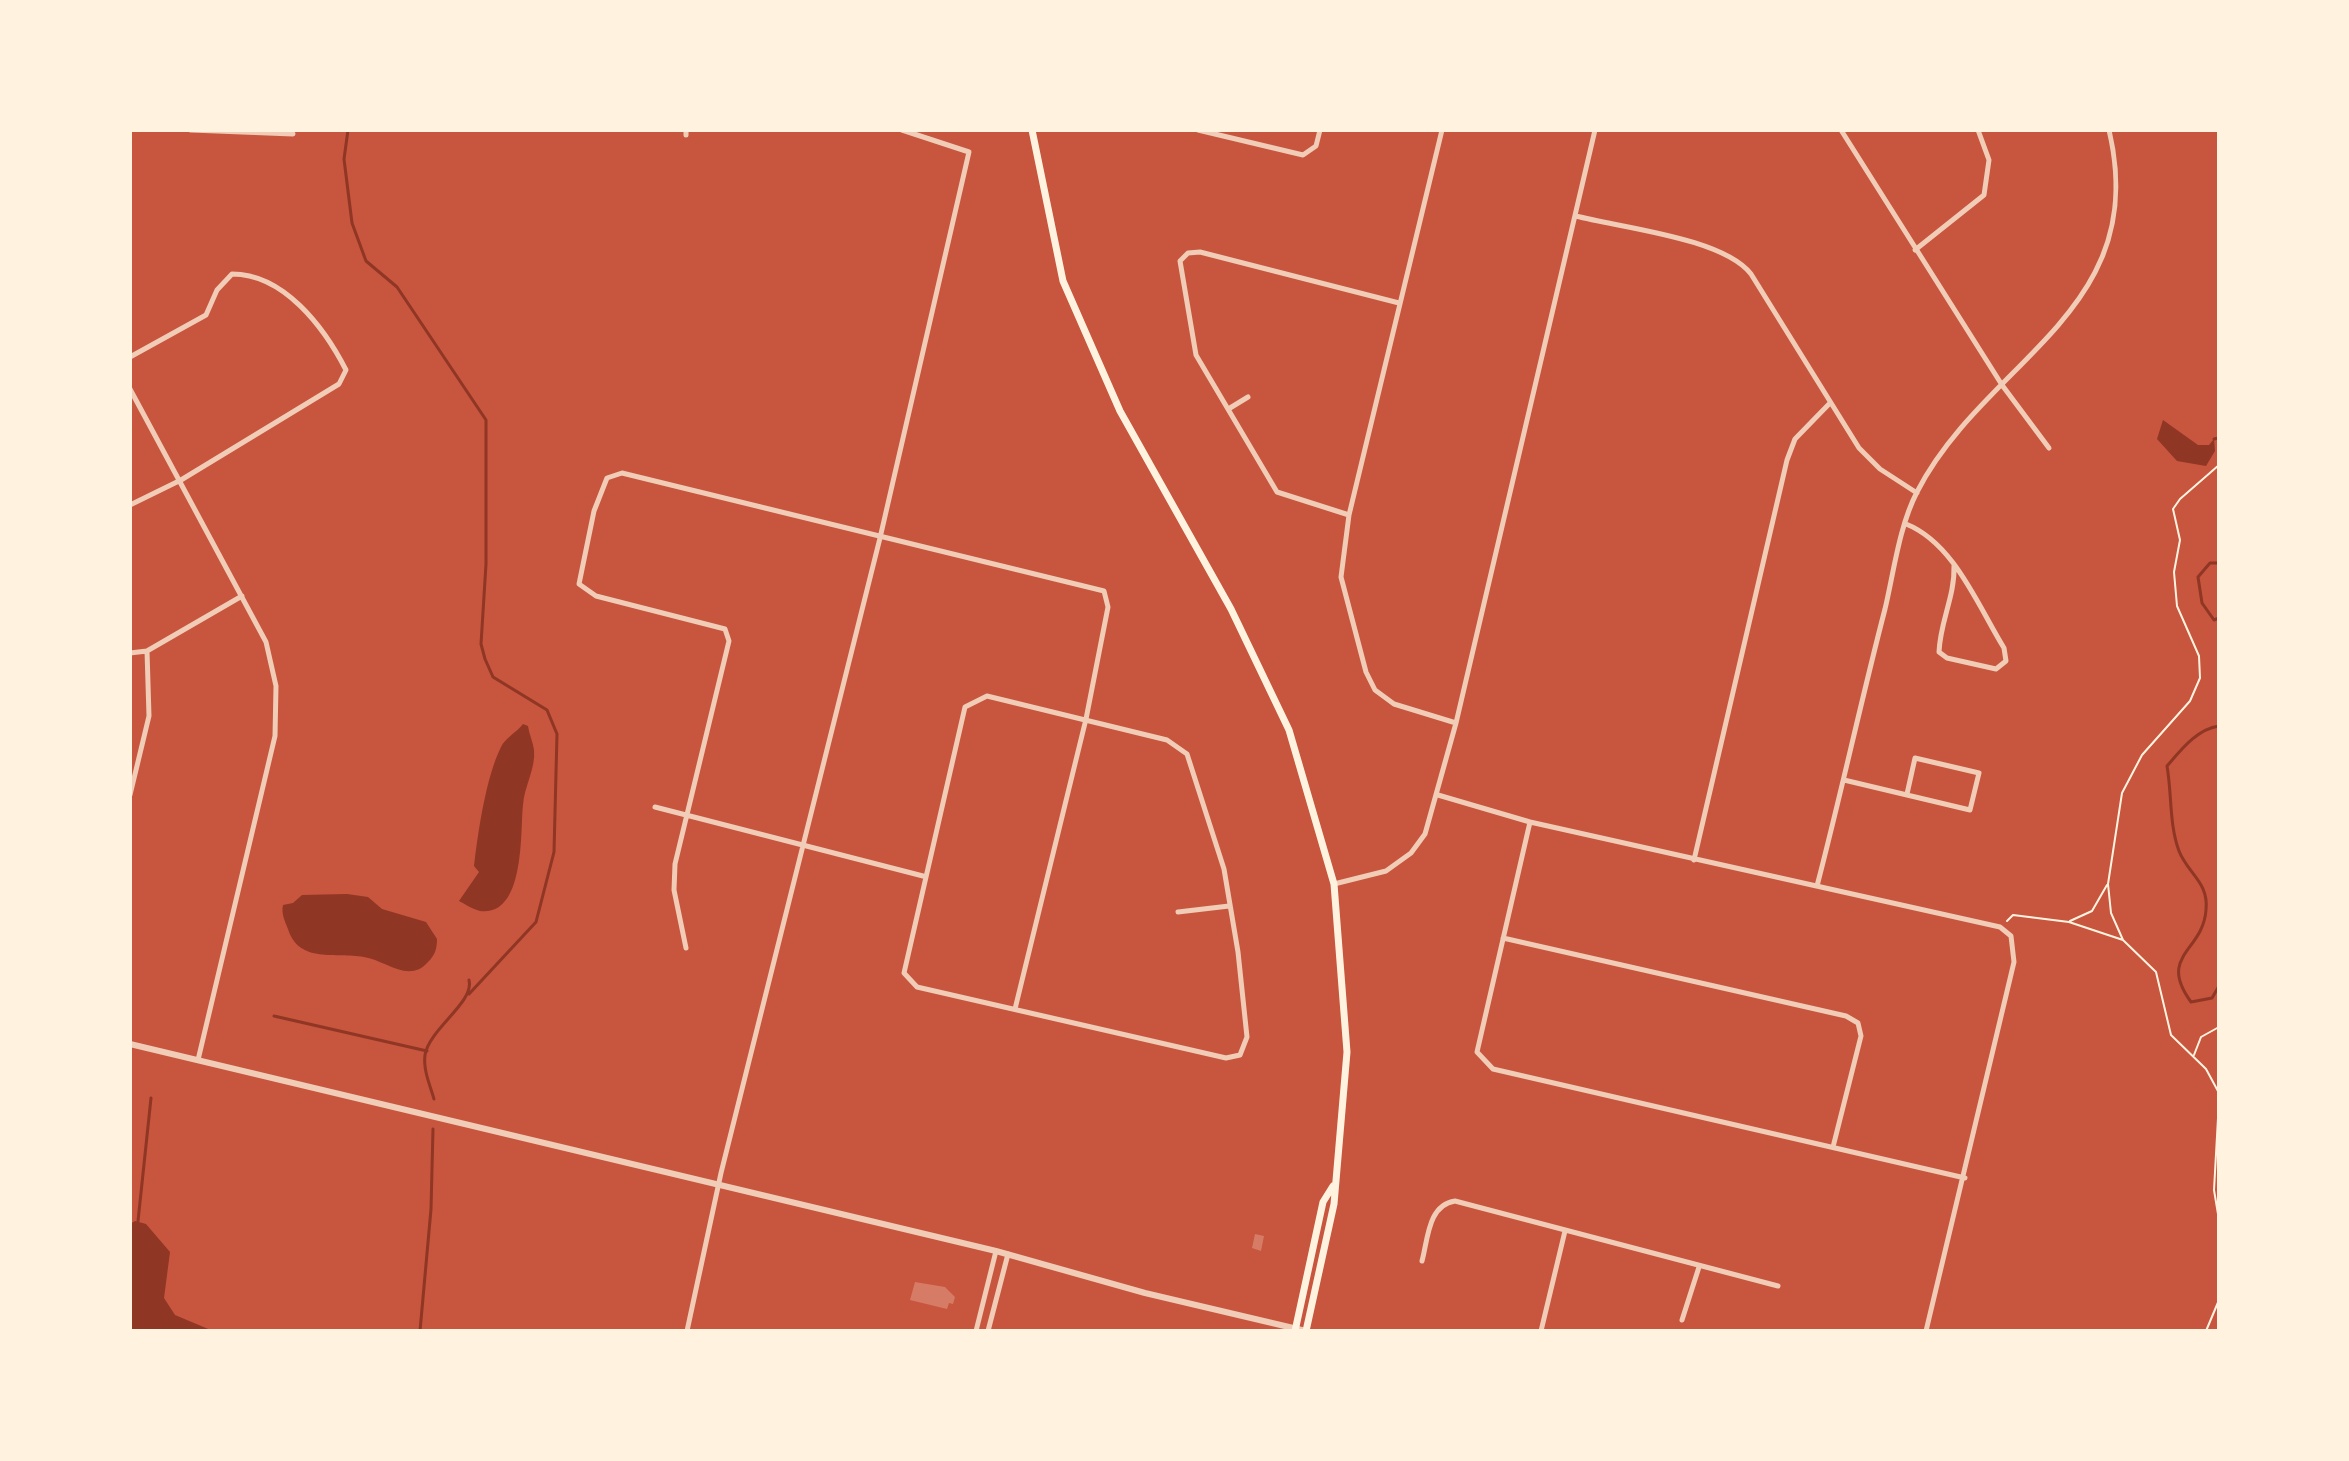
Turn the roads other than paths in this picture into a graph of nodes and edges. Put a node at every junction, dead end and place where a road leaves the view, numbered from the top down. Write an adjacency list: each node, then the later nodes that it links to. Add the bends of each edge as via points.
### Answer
1 (191, 130): 11 (street)
2 (902, 130): 27 (street, via 969,152)
3 (1032, 130): 44 (main road, via 1063,281 1120,411 1231,609 1289,730)
4 (1198, 130): 5 (street, via 1303,155 1316,146)
5 (1320, 130)
6 (1442, 130): 14 (street)
7 (1595, 130): 12 (street)
8 (1841, 130): 13 (street)
9 (1978, 130): 13 (street, via 1989,160 1984,195)
10 (2109, 130): 16 (street, via 2117,180 2114,222 2103,257 2063,323)
11 (293, 134)
12 (1576, 216): 19 (street, via 1735,258 1751,274); 33 (street)
13 (1915, 250): 16 (street)
14 (1399, 303): 20 (street, via 1188,253 1180,261 1181,280 1196,355); 25 (street)
15 (130, 357): 22 (street, via 206,315 217,290 232,274 246,274 293,299 346,370 339,384)
16 (2002, 385): 21 (street); 23 (street, via 1955,435)
17 (130, 389): 22 (street)
18 (1248, 397): 20 (street)
19 (1830, 403): 23 (street, via 1859,448); 42 (street, via 1795,439 1787,460)
20 (1230, 408): 25 (street, via 1277,492)
21 (2049, 448)
22 (181, 480): 24 (street); 29 (street)
23 (1917, 493): 26 (street)
24 (130, 505)
25 (1349, 515): 33 (street, via 1341,577 1375,690 1394,704)
26 (1906, 524): 28 (street, via 1923,531); 34 (street)
27 (880, 538): 32 (street, via 1104,591 1108,607); 39 (street, via 622,473 607,478 594,511 579,584 596,596 725,629 729,641); 41 (street)
28 (1954, 566): 28 (street, via 1939,652 1996,669 2006,661 2004,648)
29 (242, 596): 30 (street); 52 (street, via 266,642 276,686 275,736)
30 (147, 651): 31 (street); 36 (street, via 149,716)
31 (130, 653)
32 (1086, 719): 43 (street, via 987,696 965,707); 46 (street, via 1167,740 1187,754 1224,869); 50 (street)
33 (1456, 723): 37 (street)
34 (1844, 780): 35 (street); 45 (street)
35 (1907, 794): 35 (street, via 1970,810 1979,773 1915,758)
36 (130, 795)
37 (1438, 795): 40 (street); 44 (street, via 1425,834 1411,853 1386,871)
38 (655, 807): 39 (street)
39 (686, 815): 41 (street); 49 (street, via 674,890)
40 (1530, 822): 42 (street); 48 (street)
41 (804, 844): 43 (street); 56 (street)
42 (1694, 860): 45 (street)
43 (923, 876): 50 (street, via 904,973 917,987)
44 (1334, 884): 55 (main road, via 1347,1052)
45 (1817, 886): 54 (street, via 2000,927 2011,936 2014,962)
46 (1229, 906): 47 (street); 50 (street, via 1247,1037 1240,1055 1226,1058)
47 (1178, 912)
48 (1503, 938): 53 (street, via 1477,1052 1493,1069); 53 (street, via 1846,1016 1858,1023 1861,1036)
49 (686, 948)
50 (1015, 1009)
51 (130, 1044): 52 (street)
52 (198, 1060): 56 (street)
53 (1833, 1147): 54 (street)
54 (1965, 1178): 70 (street)
55 (1334, 1184): 64 (main road, via 1323,1202); 68 (main road)
56 (718, 1186): 58 (street); 65 (street)
57 (1565, 1231): 60 (street, via 1455,1201 1444,1203 1434,1213); 61 (street); 69 (street)
58 (996, 1251): 59 (street); 66 (street)
59 (1008, 1254): 64 (street); 67 (street)
60 (1422, 1261)
61 (1699, 1267): 62 (street); 63 (street)
62 (1778, 1286)
63 (1682, 1320)
64 (1295, 1330): 68 (street)
65 (687, 1331)
66 (976, 1331)
67 (988, 1331)
68 (1306, 1331)
69 (1541, 1331)
70 (1926, 1331)

